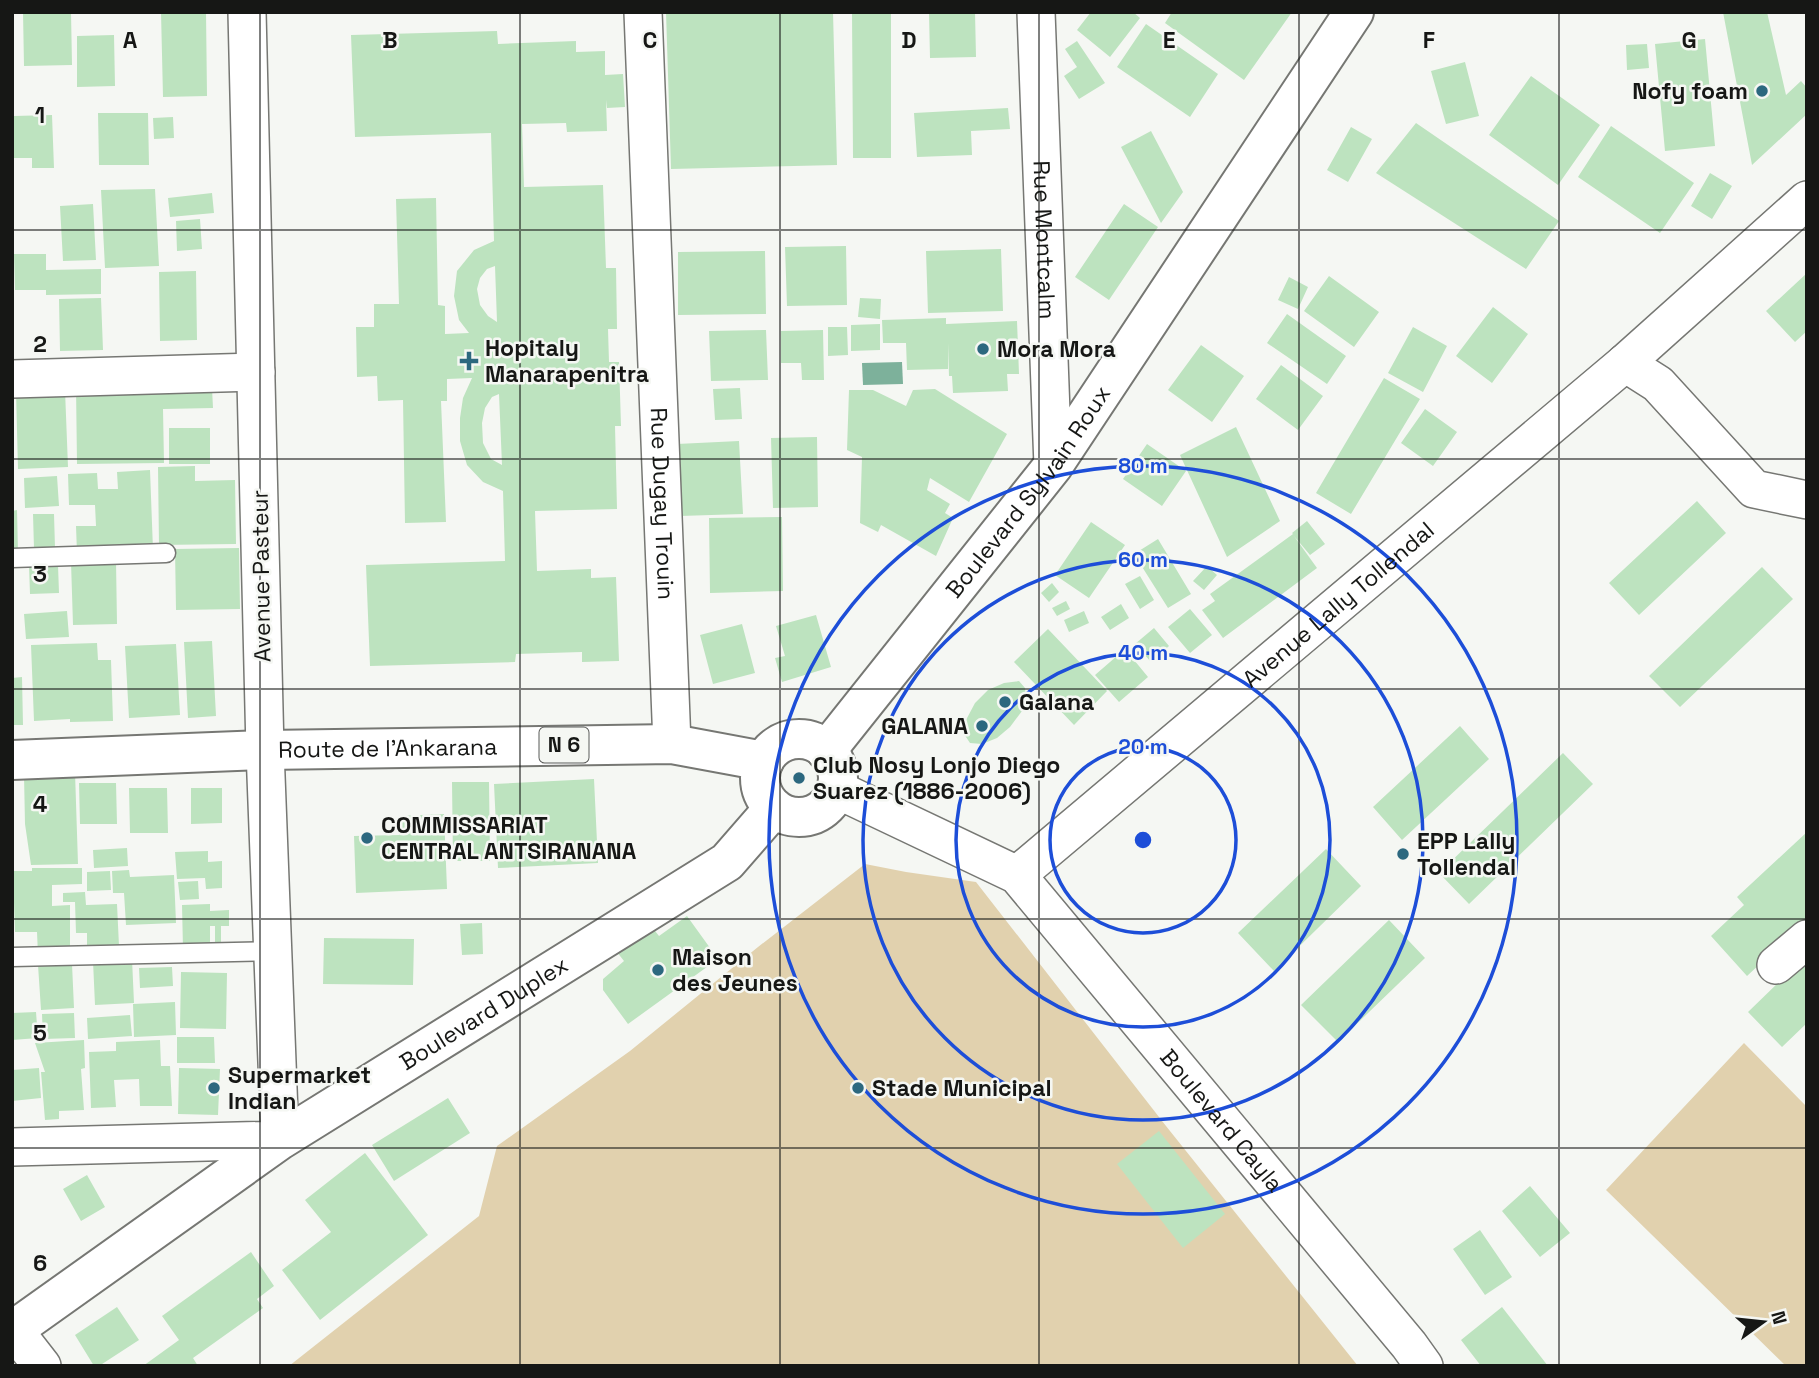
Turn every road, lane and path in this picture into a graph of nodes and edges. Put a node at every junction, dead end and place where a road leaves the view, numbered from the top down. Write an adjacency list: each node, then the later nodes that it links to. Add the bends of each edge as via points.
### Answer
1 (247, 12): 7 (street, Avenue Pasteur)
2 (643, 12): 13 (street, Rue Dugay Trouin)
3 (1036, 12): 9 (street, Rue Montcalm)
4 (1354, 12): 9 (main road, Boulevard Sylvain Roux)
5 (1807, 200): 6 (street, Avenue Lally Tollendal)
6 (1625, 363): 10 (street, via 1658,384 1754,489); 20 (street, Avenue Lally Tollendal)
7 (256, 372): 8 (street); 14 (street, Avenue Pasteur)
8 (12, 379)
9 (1054, 466): 15 (main road, Boulevard Sylvain Roux)
10 (1807, 500)
11 (166, 553): 12 (lane)
12 (12, 558)
13 (673, 744): 14 (main road, Route de l'Ankarana / N 6); 17 (main road, Route de l'Ankarana / N 6)
14 (265, 750): 16 (main road, Route de l'Ankarana / N 6); 22 (street, Avenue Pasteur)
15 (826, 751): 17 (main road, via 807,740 794,740 771,750); 18 (main road, via 835,764)
16 (12, 760)
17 (764, 761): 19 (main road, via 760,783)
18 (836, 789): 19 (main road, via 831,801 810,816 785,815); 20 (street)
19 (774, 808): 25 (main road, Boulevard Duplex, via 727,862)
20 (1017, 875): 29 (street, Boulevard Cayla)
21 (1807, 939): 24 (street)
22 (273, 951): 23 (lane); 25 (street, Avenue Pasteur)
23 (12, 957)
24 (1776, 965)
25 (280, 1140): 26 (street); 27 (main road, Boulevard Duplex)
26 (12, 1147)
27 (13, 1331): 28 (street)
28 (42, 1366)
29 (1424, 1366)

